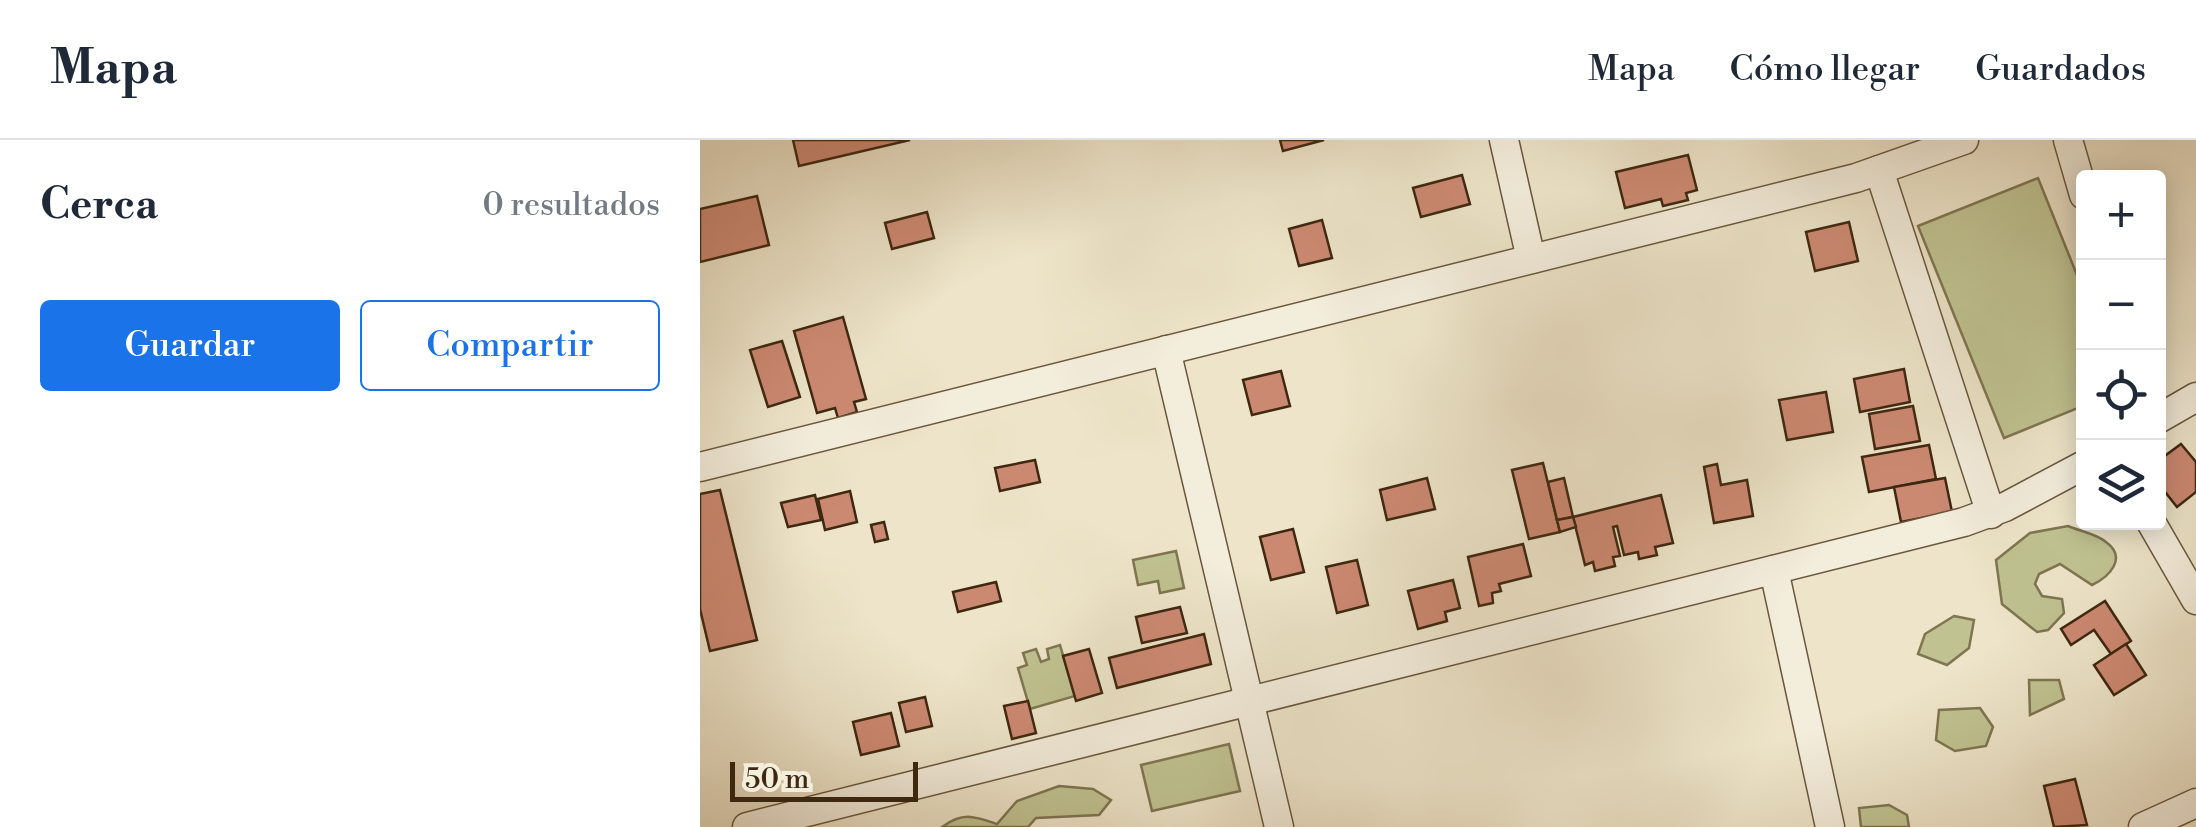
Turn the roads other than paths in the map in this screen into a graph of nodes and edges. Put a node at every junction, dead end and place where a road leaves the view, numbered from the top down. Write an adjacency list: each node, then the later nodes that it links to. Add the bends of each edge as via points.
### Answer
1 (1504, 140): 6 (street)
2 (1964, 140): 4 (street)
3 (2068, 140): 5 (street)
4 (1879, 170): 6 (street); 12 (street)
5 (2077, 170)
6 (1530, 259): 7 (street)
7 (1166, 350): 10 (street); 16 (street)
8 (2196, 397): 9 (street)
9 (2166, 414)
10 (700, 467)
11 (2076, 469): 12 (street)
12 (1991, 514): 14 (street)
13 (2156, 530): 15 (street)
14 (1774, 570): 16 (street); 20 (street)
15 (2196, 600)
16 (1249, 701): 18 (street); 19 (street)
17 (2196, 803): 21 (street)
18 (746, 827)
19 (1279, 827)
20 (1830, 827)
21 (2143, 827)

